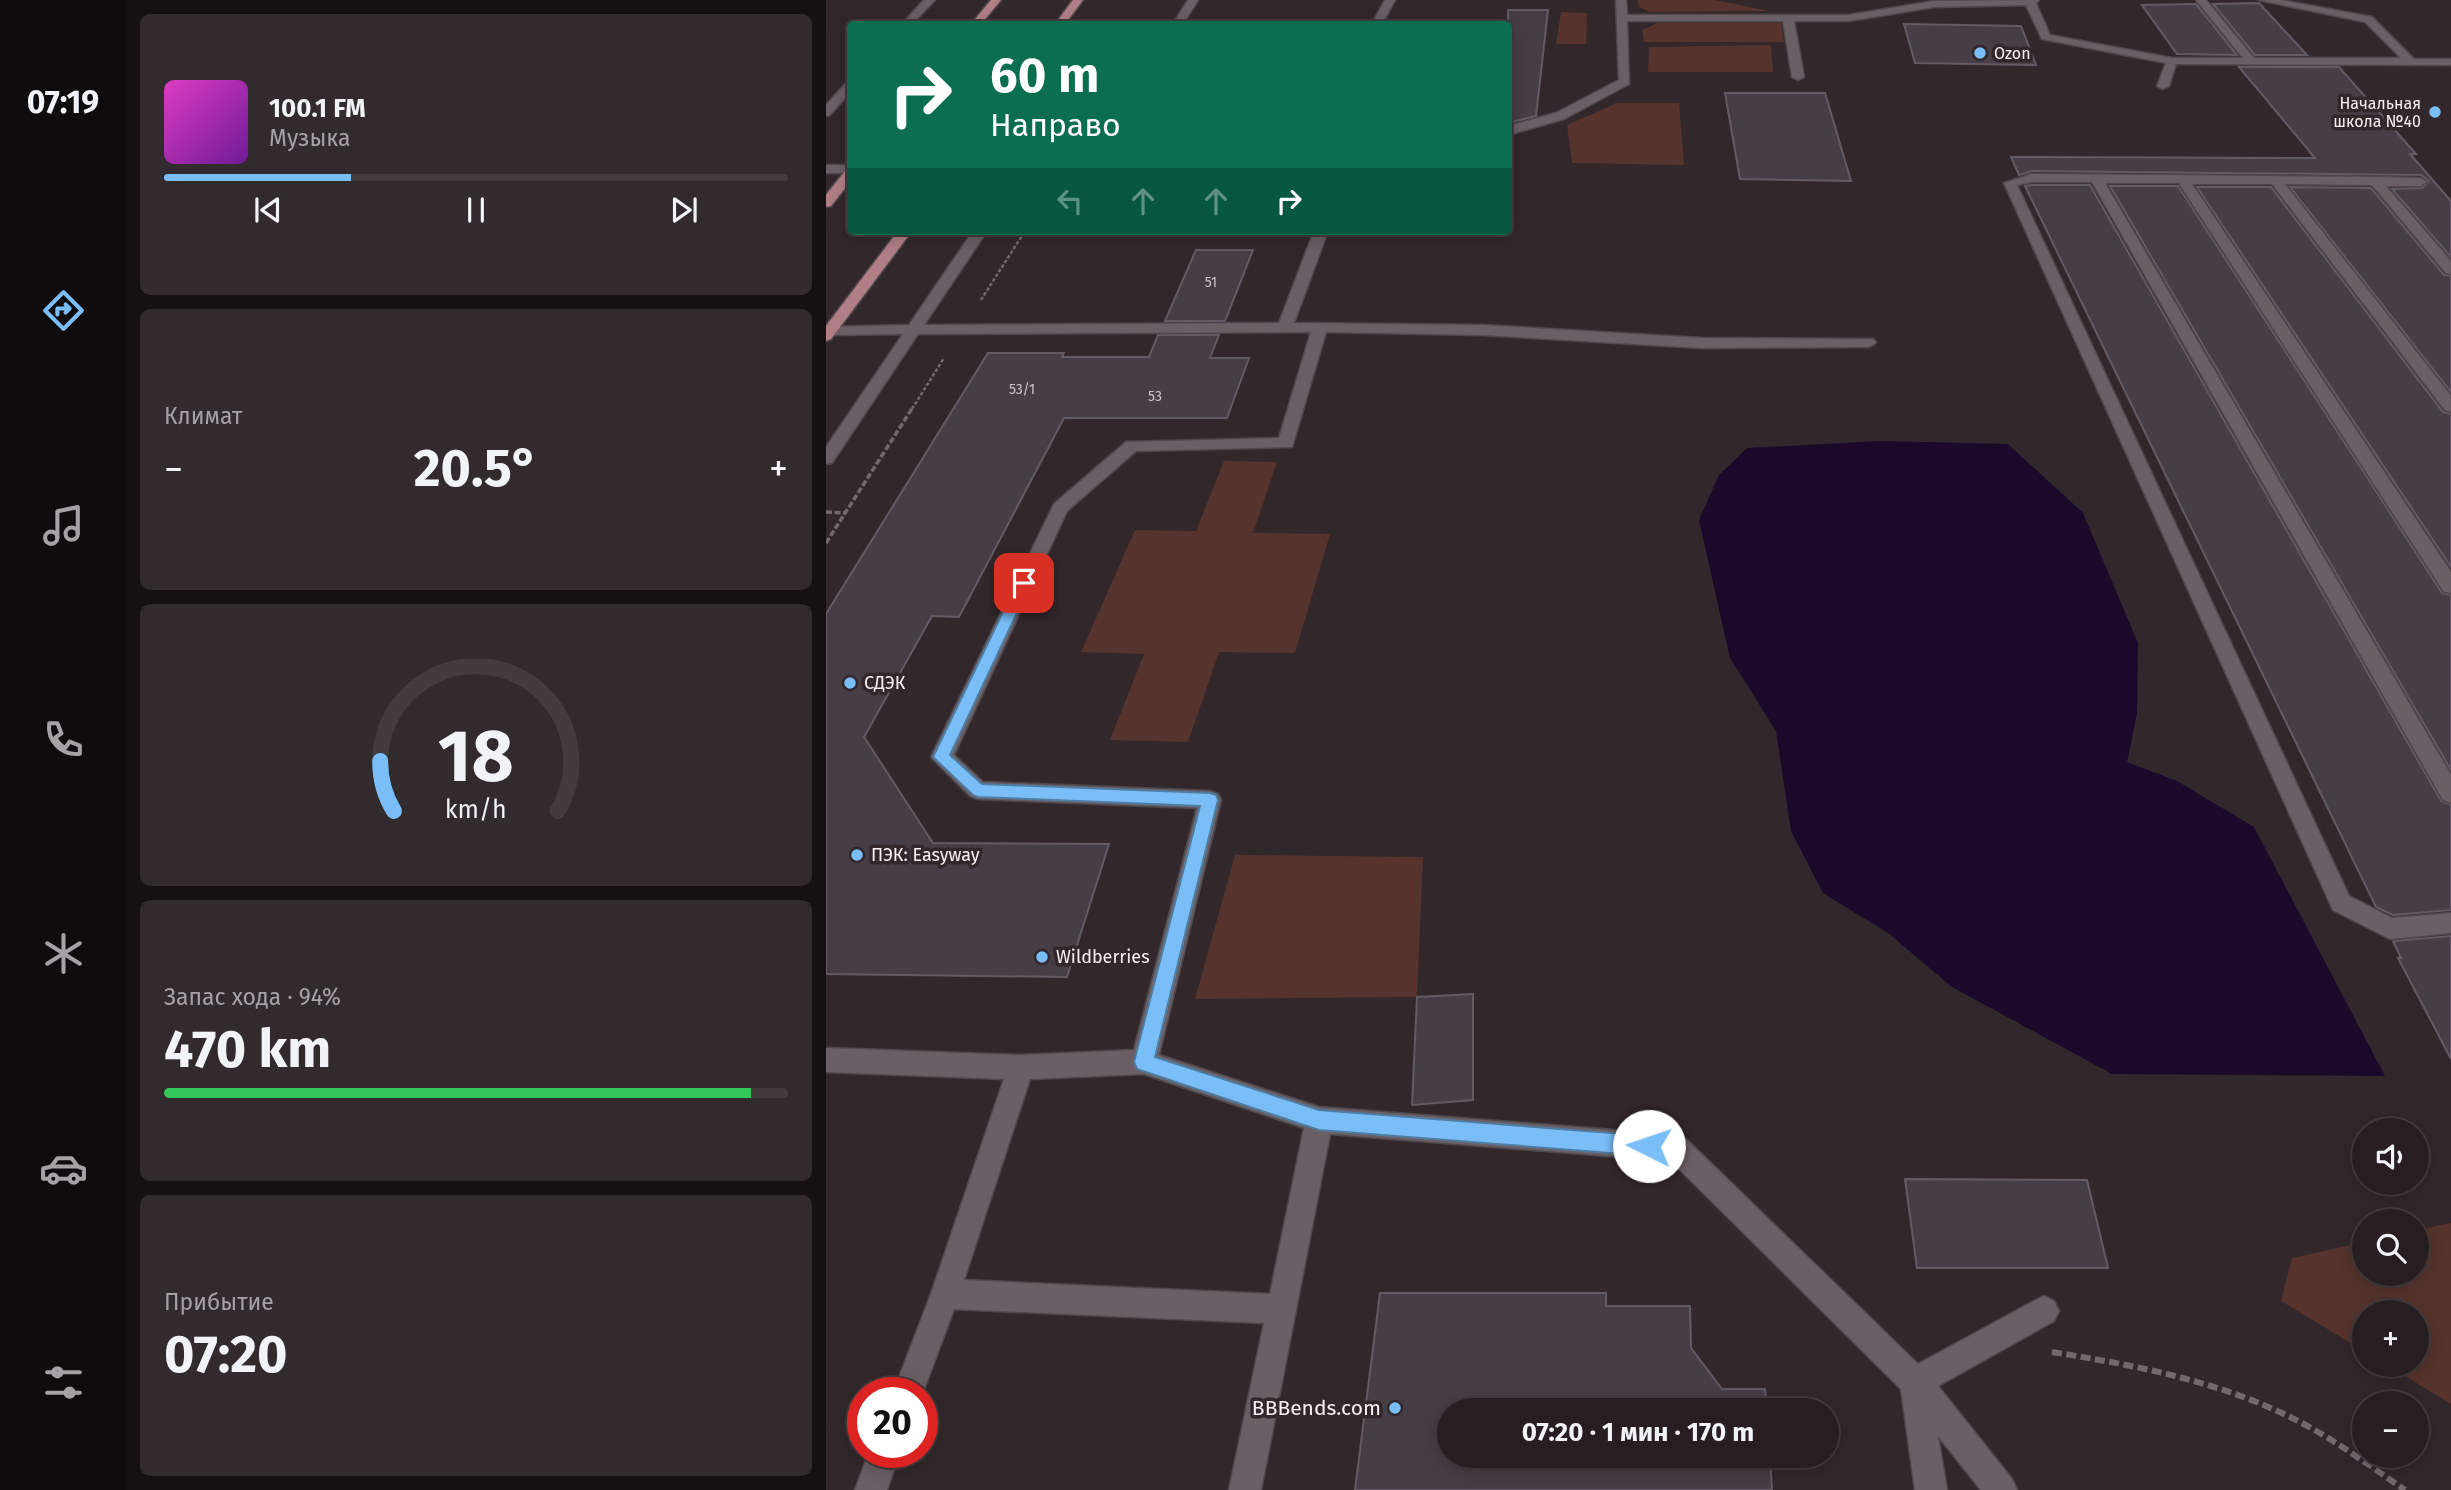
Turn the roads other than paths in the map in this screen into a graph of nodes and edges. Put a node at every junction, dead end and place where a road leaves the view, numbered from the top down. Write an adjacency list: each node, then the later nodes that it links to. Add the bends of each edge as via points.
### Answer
1 (930, 0): 13 (lane)
2 (996, 0): 14 (main road)
3 (1078, 0): 15 (main road)
4 (1193, 0): 16 (lane)
5 (1390, 0): 17 (lane)
6 (1621, 0): 11 (lane)
7 (2201, 0): 19 (lane)
8 (2264, 0): 20 (lane, via 2368,19)
9 (2032, 1): 10 (lane); 18 (lane, via 2046,37)
10 (1933, 2): 12 (lane)
11 (1622, 18): 12 (lane); 28 (lane, via 1625,82 1560,116)
12 (1788, 18): 22 (lane)
13 (910, 21)
14 (978, 21)
15 (1062, 21)
16 (1180, 21)
17 (1379, 21)
18 (2172, 61): 19 (lane); 23 (lane)
19 (2251, 61): 20 (lane)
20 (2411, 62): 21 (lane)
21 (2451, 62)
22 (1798, 77)
23 (2162, 86)
24 (847, 88): 25 (lane)
25 (826, 89)
26 (847, 90): 27 (lane)
27 (826, 112)
28 (1512, 129)
29 (826, 169): 30 (lane)
30 (847, 172)
31 (847, 176): 37 (main road)
32 (2096, 179): 33 (lane); 50 (lane); 51 (lane, via 2032,178 2010,183 2341,903 2390,929)
33 (2183, 180): 34 (lane); 49 (lane)
34 (2275, 180): 35 (lane); 47 (lane)
35 (2375, 181): 36 (lane); 41 (lane)
36 (2421, 182)
37 (826, 203)
38 (902, 235): 45 (main road)
39 (977, 235): 44 (lane)
40 (1320, 235): 42 (lane)
41 (2451, 270)
42 (1285, 327): 43 (lane); 44 (lane)
43 (1320, 328): 46 (lane, via 1482,330 1702,344); 53 (lane, via 1286,443 1132,446 1060,508 942,757 978,790 1210,800)
44 (912, 330): 45 (lane); 48 (lane)
45 (829, 333)
46 (1868, 342)
47 (2451, 407)
48 (826, 459)
49 (2451, 587)
50 (2451, 794)
51 (2451, 923)
52 (826, 1060): 54 (lane)
53 (1144, 1062): 54 (lane); 55 (lane)
54 (1021, 1067): 56 (lane)
55 (1319, 1120): 57 (lane); 60 (lane, via 1677,1148)
56 (945, 1294): 57 (lane); 59 (lane)
57 (1280, 1309): 63 (lane)
58 (2044, 1311): 60 (lane)
59 (914, 1377)
60 (1915, 1382): 64 (lane); 65 (lane)
61 (880, 1468): 62 (lane)
62 (871, 1490)
63 (1245, 1490)
64 (1931, 1490)
65 (2001, 1490)

